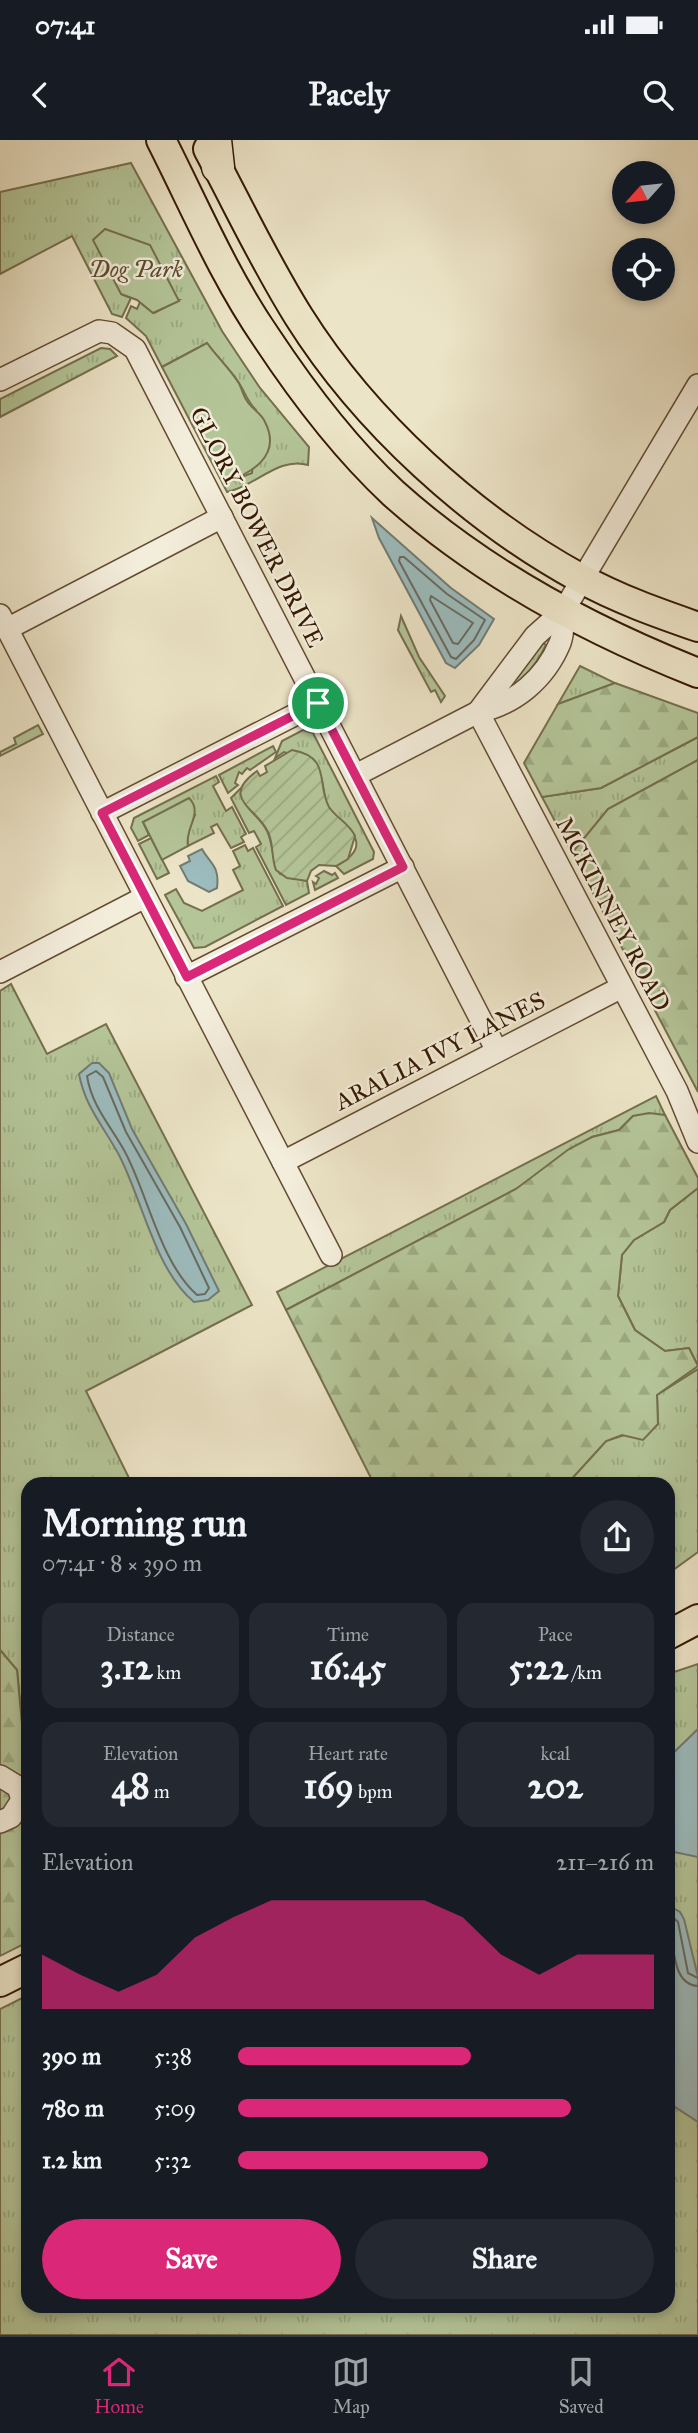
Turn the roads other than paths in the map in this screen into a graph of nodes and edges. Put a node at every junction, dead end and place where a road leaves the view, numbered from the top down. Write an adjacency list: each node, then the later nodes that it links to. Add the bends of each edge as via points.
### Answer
1 (160, 140): 7 (main road, via 264,335 321,413 393,492 493,571)
2 (212, 149): 6 (main road, via 299,318 340,376 371,412 468,503)
3 (0, 380): 5 (street, GLORY BOWER DRIVE, via 85,335 99,331 125,340 135,349)
4 (698, 385): 6 (street)
5 (222, 517): 8 (street); 11 (street, GLORY BOWER DRIVE)
6 (581, 579): 7 (street); 9 (main road, via 640,607)
7 (564, 610): 10 (main road, via 638,649); 12 (street, via 561,641 532,684 499,708)
8 (4, 622): 14 (street)
9 (698, 627)
10 (698, 673)
11 (318, 703): 13 (street, GLORY BOWER DRIVE); 14 (street)
12 (478, 712): 13 (street); 19 (street, MCKINNEY ROAD)
13 (356, 775): 15 (street, GLORY BOWER DRIVE)
14 (102, 813): 16 (street)
15 (403, 867): 18 (street); 20 (street, GLORY BOWER DRIVE)
16 (145, 897): 17 (street); 18 (street)
17 (0, 972)
18 (187, 977): 22 (street)
19 (622, 987): 20 (street, ARALIA IVY LANES); 21 (street, MCKINNEY ROAD, via 677,1091)
20 (497, 1051): 22 (street, ARALIA IVY LANES)
21 (698, 1142)
22 (283, 1162): 23 (street)
23 (331, 1255)
24 (698, 1619): 25 (main road)
25 (675, 1631)
26 (0, 1776): 27 (street, via 18,1787)
27 (21, 1797)
28 (21, 1802): 29 (street, via 11,1817)
29 (0, 1822)
30 (21, 1972): 31 (main road)
31 (0, 1982)

